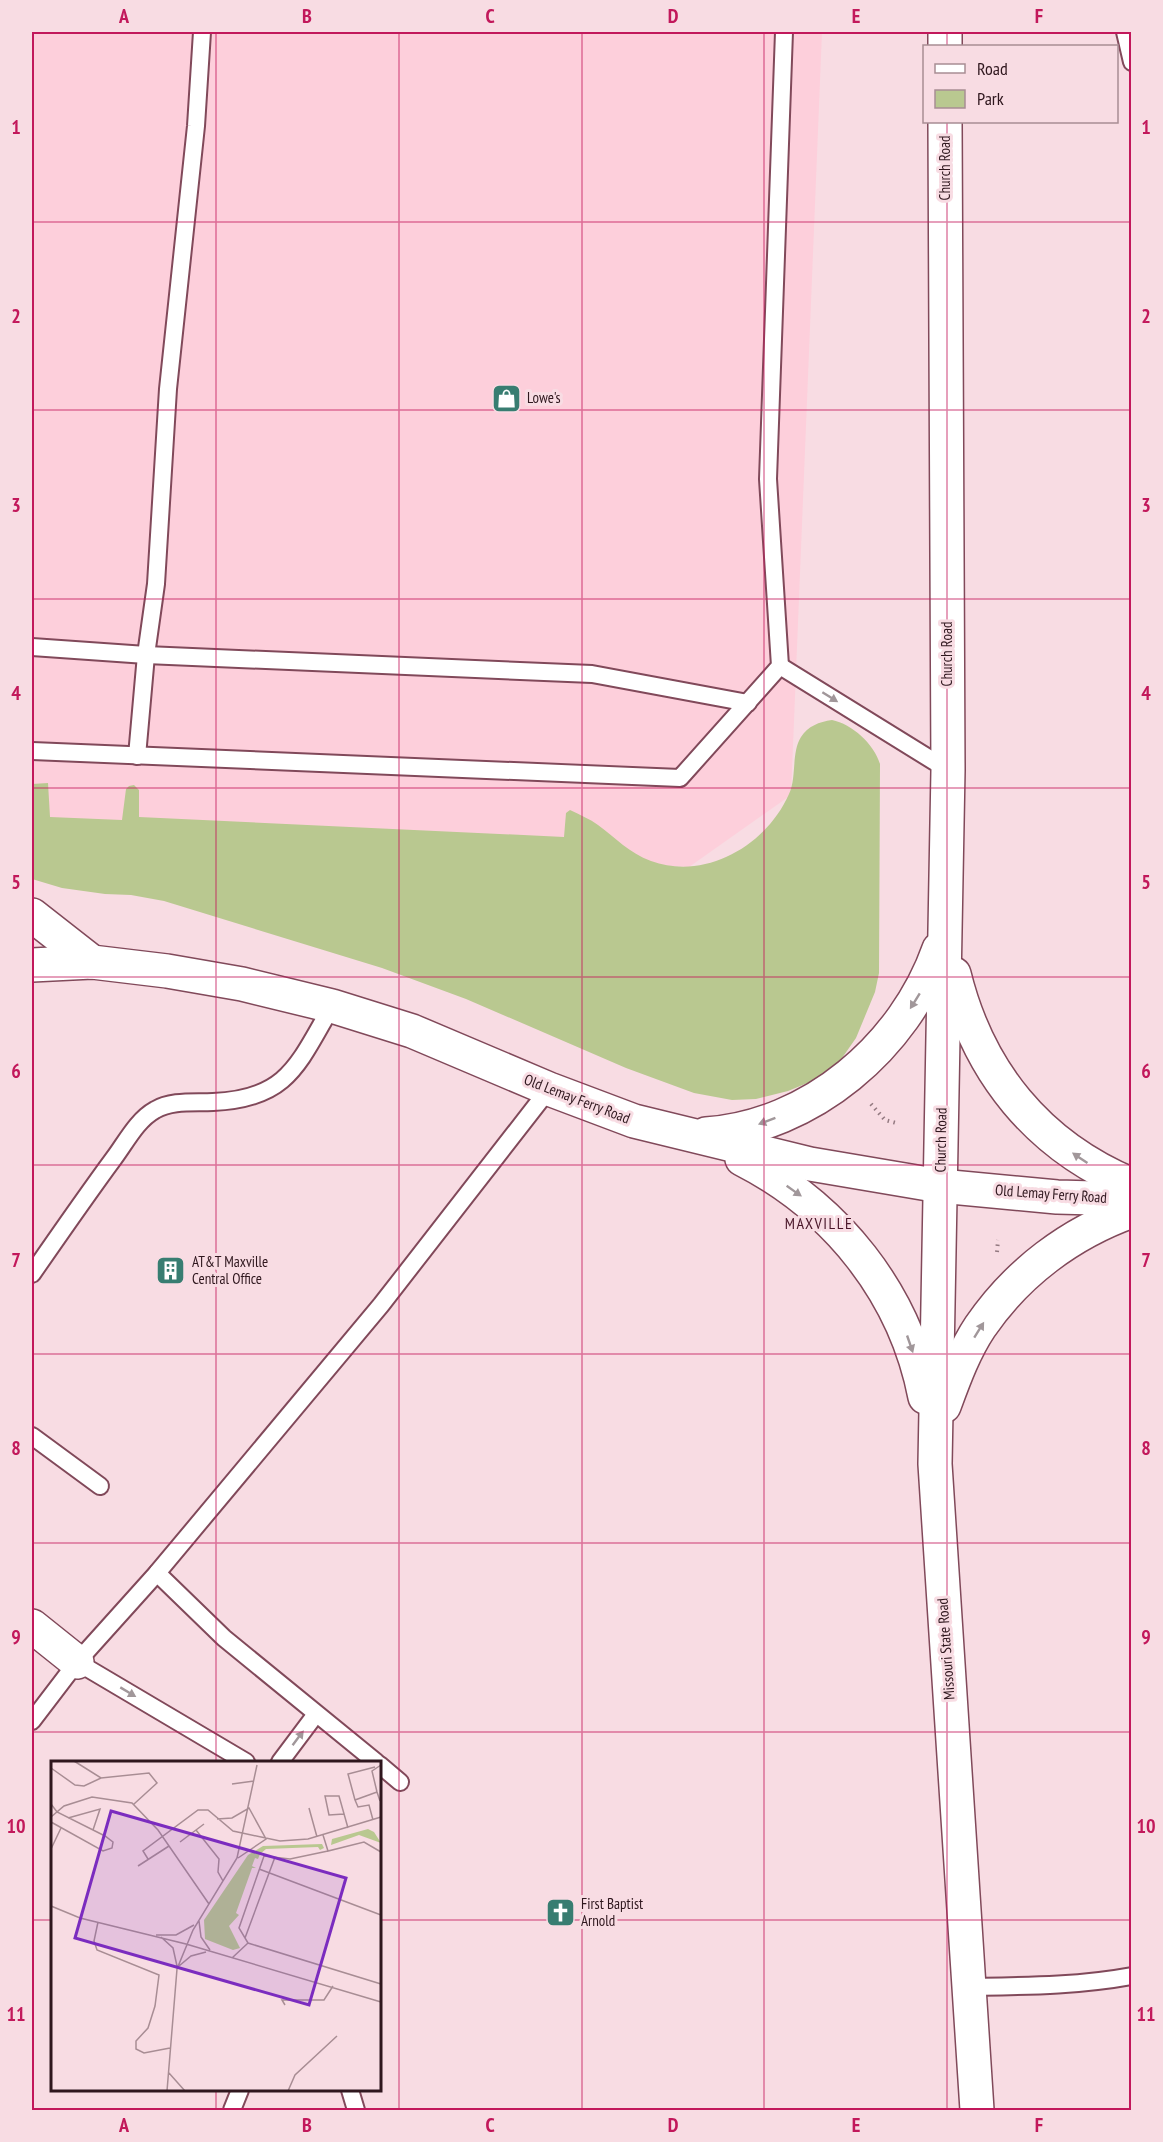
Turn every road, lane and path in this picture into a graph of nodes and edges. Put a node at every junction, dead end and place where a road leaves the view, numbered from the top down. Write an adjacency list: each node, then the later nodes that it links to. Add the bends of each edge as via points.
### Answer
1 (202, 32): 7 (lane, via 168,389 156,584)
2 (784, 32): 8 (lane, via 768,479)
3 (1125, 32): 4 (lane)
4 (1131, 62)
5 (945, 123): 12 (main road, Church Road)
6 (32, 647): 7 (lane)
7 (146, 655): 9 (lane, via 592,674); 11 (lane)
8 (780, 666): 9 (lane); 12 (lane, one-way to 12)
9 (748, 703): 11 (lane, via 680,778)
10 (32, 751): 11 (lane)
11 (137, 756)
12 (948, 771): 14 (main road, Church Road)
13 (32, 915): 15 (main road)
14 (946, 928): 21 (main road, one-way to 21, via 920,994 900,1024 847,1078 790,1112 756,1125); 22 (main road, one-way to 14, via 1082,1160 1054,1139 1006,1089 971,1029 953,974); 23 (main road, Church Road)
15 (92, 962): 16 (main road, Old Lemay Ferry Road); 17 (main road, Old Lemay Ferry Road, via 242,984)
16 (32, 965)
17 (332, 1006): 18 (main road, Old Lemay Ferry Road, via 412,1031); 26 (lane, via 295,1069 275,1086 234,1101 167,1105 144,1118)
18 (549, 1089): 21 (main road, Old Lemay Ferry Road); 30 (lane, via 381,1305)
19 (867, 1101): 20 (path, via 885,1120)
20 (896, 1123)
21 (687, 1136): 23 (main road, Old Lemay Ferry Road, via 810,1164); 28 (main road, one-way to 28, via 767,1172 803,1197 836,1226 864,1259 907,1336 921,1378)
22 (1131, 1185)
23 (940, 1186): 24 (main road, Old Lemay Ferry Road, via 1057,1197); 28 (main road, Missouri State Road)
24 (1131, 1199)
25 (1131, 1211): 28 (main road, one-way to 25, via 941,1416 957,1371 979,1328 1009,1290 1045,1257 1086,1230)
26 (32, 1274)
27 (32, 1436): 29 (lane)
28 (935, 1464): 41 (main road, Missouri State Road)
29 (100, 1486)
30 (157, 1573): 32 (lane); 33 (lane, via 224,1638)
31 (32, 1626): 32 (main road)
32 (77, 1662): 34 (lane); 35 (lane, one-way to 35)
33 (316, 1714): 36 (lane, one-way to 33); 37 (lane)
34 (32, 1721)
35 (244, 1761)
36 (281, 1761)
37 (374, 1761)
38 (381, 1766): 39 (lane)
39 (400, 1782)
40 (1131, 1976): 41 (lane, via 1044,1986)
41 (969, 1987): 46 (main road, Missouri State Road)
42 (240, 2091): 44 (lane)
43 (350, 2091): 45 (lane)
44 (232, 2110)
45 (356, 2110)
46 (976, 2110)

